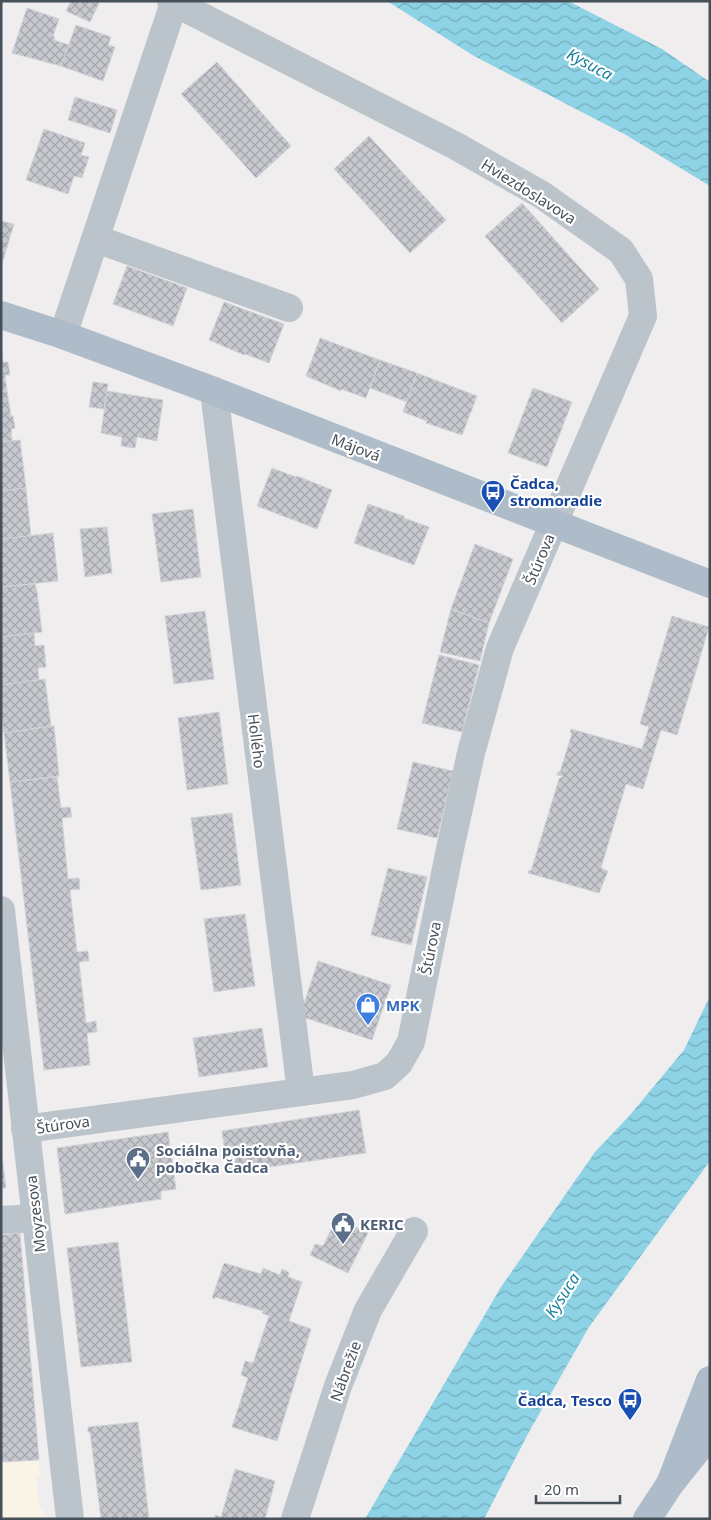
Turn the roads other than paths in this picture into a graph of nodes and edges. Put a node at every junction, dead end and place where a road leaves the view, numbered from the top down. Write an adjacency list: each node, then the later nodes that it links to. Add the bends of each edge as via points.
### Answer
1 (172, 2): 2 (street); 7 (street, Hviezdoslavova, via 456,146 542,195 621,250 639,279 643,316)
2 (96, 239): 3 (street); 5 (street)
3 (289, 308)
4 (1, 315): 5 (main road, Májová)
5 (63, 335): 6 (main road, Májová)
6 (214, 392): 7 (main road, Májová); 11 (street, Hollého)
7 (554, 523): 8 (main road, Májová); 11 (street, Štúrova, via 500,648 471,753 412,1042 385,1076 353,1085)
8 (710, 584)
9 (1, 910): 10 (street, Moyzesova)
10 (10, 1066): 12 (street, Moyzesova)
11 (301, 1092): 12 (street, Štúrova)
12 (25, 1130): 13 (street, Moyzesova)
13 (36, 1218): 14 (street); 19 (street, Moyzesova)
14 (1, 1220)
15 (414, 1231): 20 (street, Nábrežie, via 368,1310 338,1386)
16 (710, 1380): 18 (main road)
17 (710, 1434): 18 (main road)
18 (670, 1484): 21 (main road)
19 (70, 1519)
20 (295, 1519)
21 (647, 1519)

